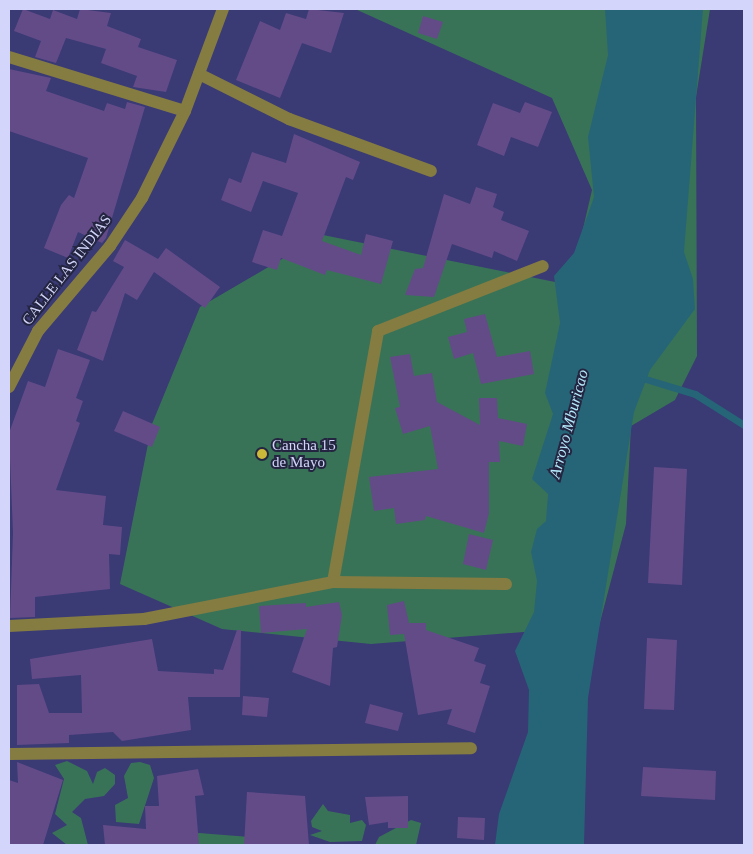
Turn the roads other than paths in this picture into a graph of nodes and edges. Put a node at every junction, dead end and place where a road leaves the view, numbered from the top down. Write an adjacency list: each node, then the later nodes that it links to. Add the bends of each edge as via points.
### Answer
1 (223, 9): 3 (street, CALLE LAS INDIAS)
2 (9, 57): 4 (street)
3 (199, 74): 4 (street, CALLE LAS INDIAS); 5 (street, via 289,118)
4 (185, 111): 7 (street, CALLE LAS INDIAS, via 142,198 110,246 38,331)
5 (431, 171)
6 (543, 266): 8 (street, via 378,331)
7 (9, 386)
8 (333, 582): 9 (street); 10 (street, via 144,619)
9 (506, 584)
10 (9, 626)
11 (471, 748): 12 (street)
12 (9, 754)

